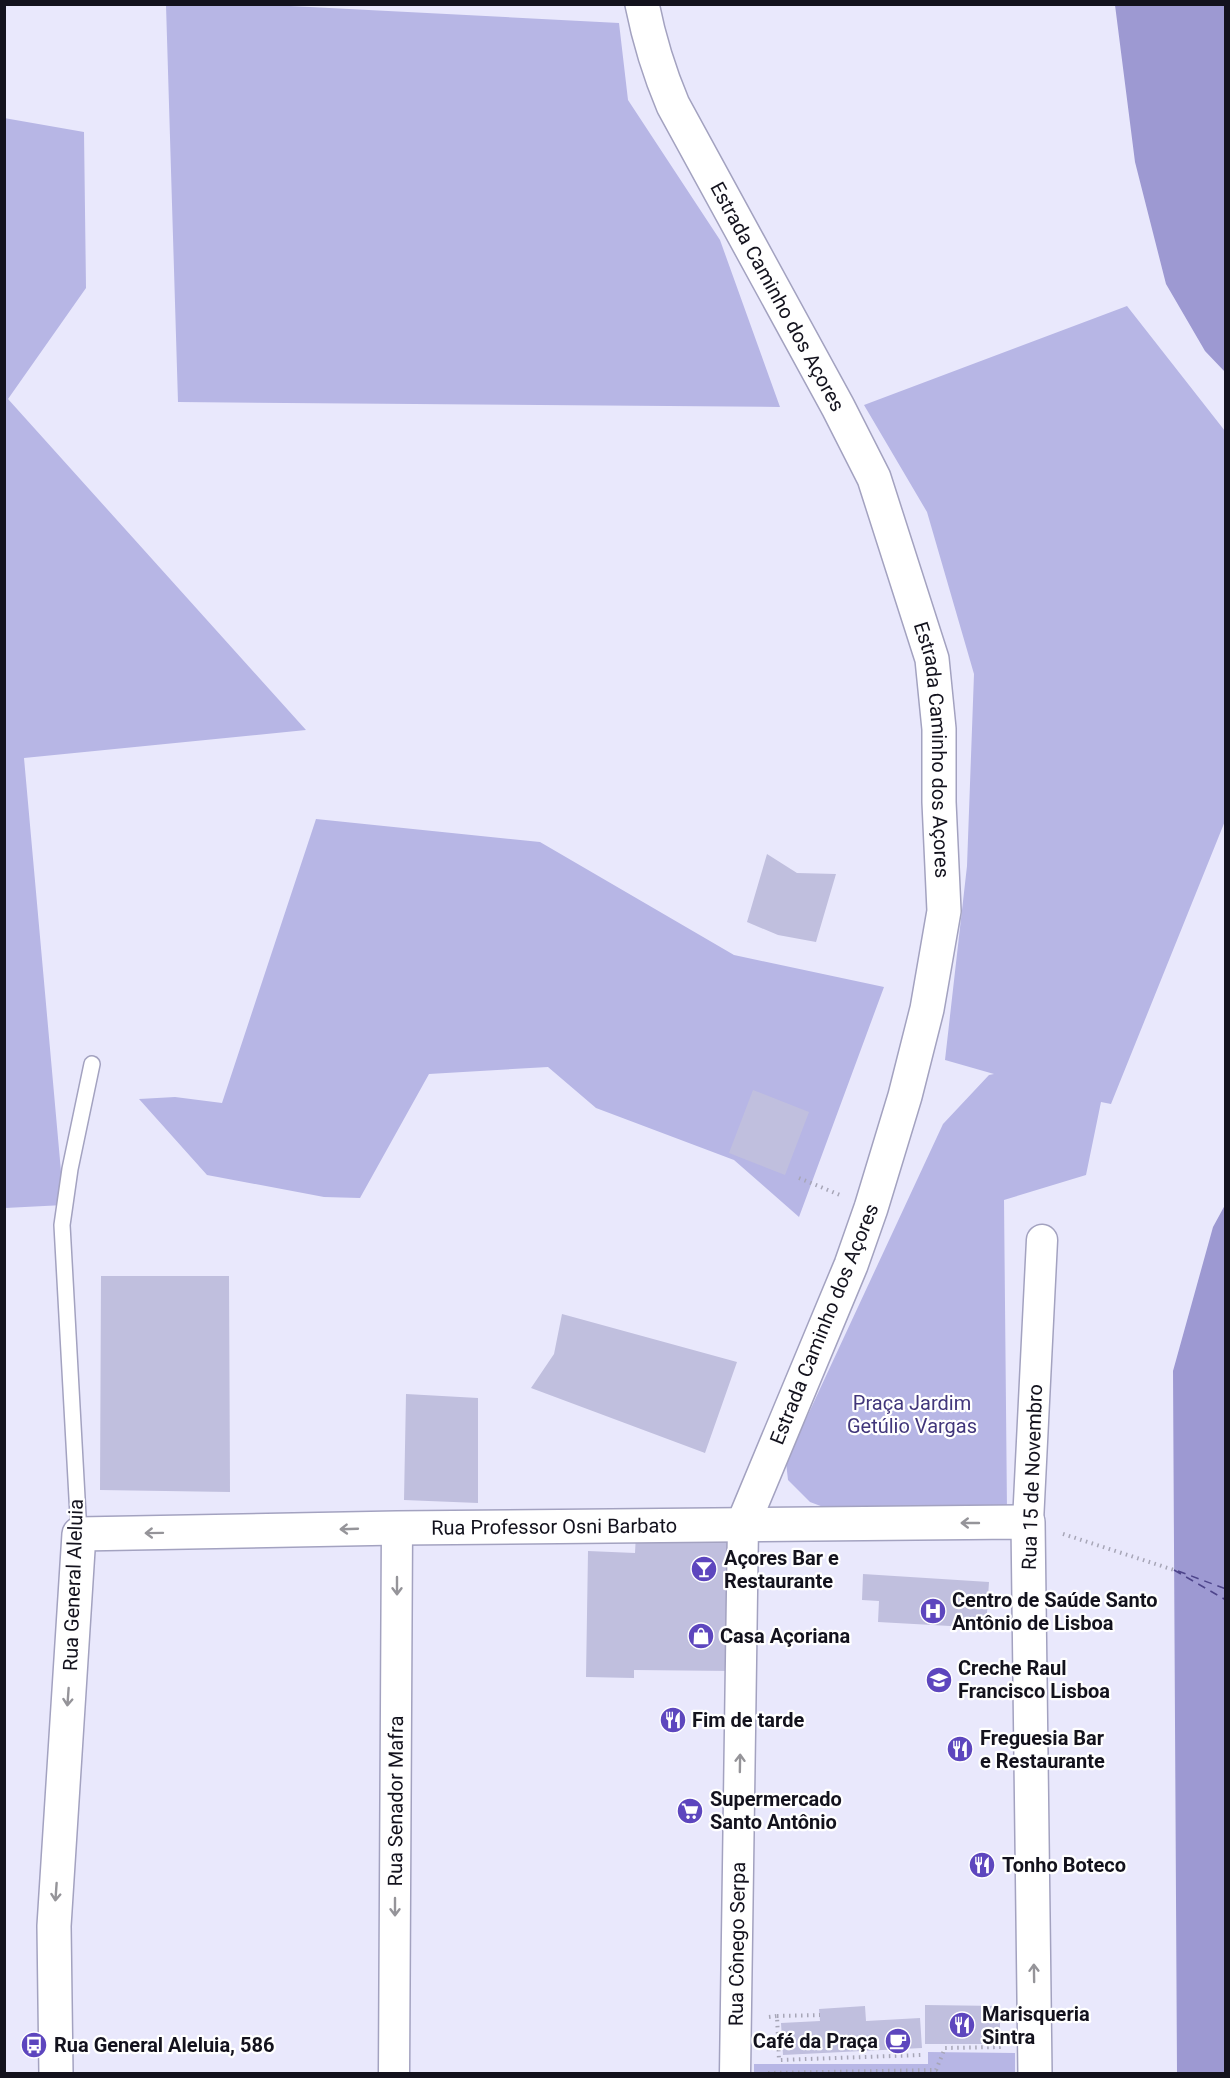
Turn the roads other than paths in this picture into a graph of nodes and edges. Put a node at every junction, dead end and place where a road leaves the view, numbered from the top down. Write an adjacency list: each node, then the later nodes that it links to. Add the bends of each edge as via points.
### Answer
1 (642, 4): 5 (main road, Estrada Caminho dos Açores, via 650,41 673,105 874,478 932,658 939,729 944,911 927,1009 851,1265)
2 (92, 1064): 7 (lane, Rua General Aleluia, via 62,1225)
3 (1042, 1240): 4 (street, Rua 15 de Novembro)
4 (1028, 1522): 5 (main road, Rua Professor Osni Barbato, one-way to 5); 8 (main road, Rua 15 de Novembro, one-way to 4)
5 (743, 1524): 6 (main road, Rua Professor Osni Barbato); 11 (street, Rua Cônego Serpa, one-way to 5)
6 (397, 1528): 7 (main road, Rua Professor Osni Barbato, one-way to 7); 10 (street, Rua Senador Mafra, one-way to 10)
7 (79, 1534): 9 (main road, Rua General Aleluia, one-way to 9, via 54,1926)
8 (1035, 2060)
9 (56, 2073)
10 (394, 2073)
11 (735, 2073)

